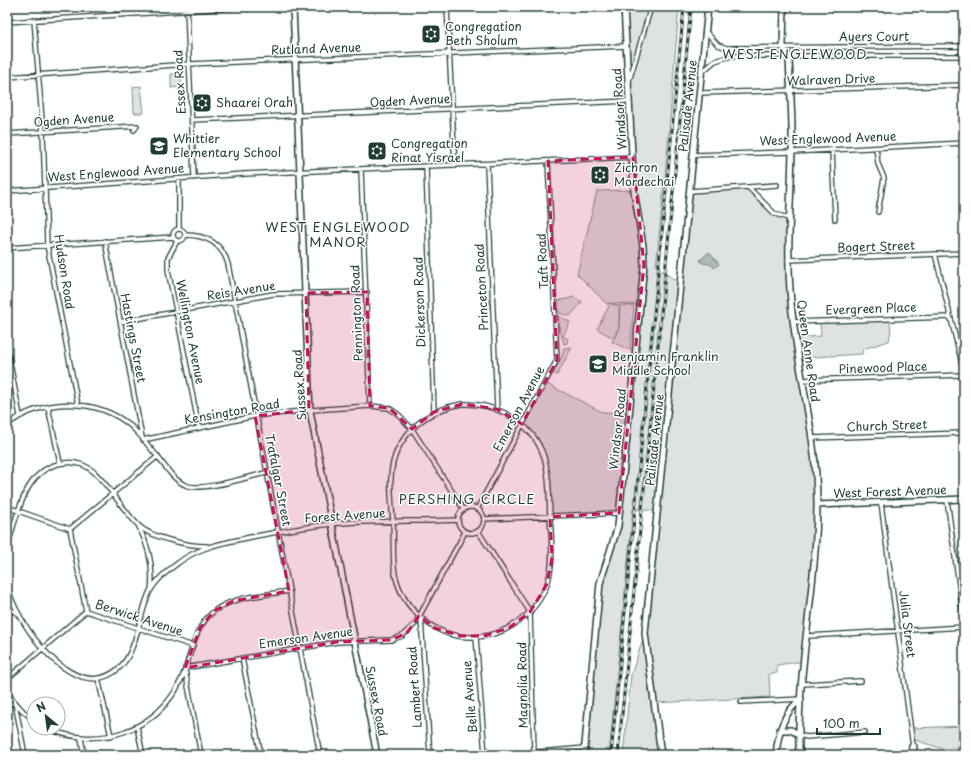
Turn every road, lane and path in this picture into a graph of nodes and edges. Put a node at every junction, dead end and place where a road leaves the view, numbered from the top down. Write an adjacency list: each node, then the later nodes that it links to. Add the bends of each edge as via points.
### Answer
1 (156, 7): 10 (street)
2 (244, 7): 9 (street)
3 (293, 7): 20 (street, Sussex Road)
4 (447, 7): 17 (street)
5 (624, 7): 14 (street, Windsor Road)
6 (651, 7): 25 (street)
7 (708, 7): 13 (street, Palisade Avenue)
8 (784, 7): 15 (street)
9 (186, 10): 10 (street); 21 (street, Essex Road)
10 (157, 12): 11 (street)
11 (34, 20): 12 (street); 23 (street, Hudson Road)
12 (7, 22)
13 (706, 32): 15 (street, Ayers Court, via 724,48); 22 (street, Palisade Avenue)
14 (626, 46): 17 (street, Rutland Avenue); 25 (street, Windsor Road)
15 (783, 47): 16 (street, Ayers Court); 19 (street, Queen Anne Road)
16 (964, 48)
17 (449, 53): 20 (street, Rutland Avenue); 30 (street)
18 (964, 56): 19 (street, Ayers Court)
19 (789, 57): 22 (street, Ayers Court, via 725,57); 27 (street, Queen Anne Road)
20 (295, 60): 21 (street, Rutland Avenue); 31 (street, Sussex Road)
21 (189, 64): 23 (street, Rutland Avenue); 32 (street, Essex Road)
22 (702, 72): 28 (street, Palisade Avenue)
23 (38, 75): 24 (street, Rutland Avenue); 34 (street, Hudson Road)
24 (7, 77)
25 (628, 84): 29 (street, Windsor Road)
26 (964, 85): 27 (street, Walraven Drive)
27 (790, 91): 28 (street, Walraven Drive); 39 (street, Queen Anne Road)
28 (700, 93): 40 (street, Palisade Avenue)
29 (629, 101): 30 (street, Ogden Avenue); 41 (street, Windsor Road)
30 (452, 109): 31 (street, Ogden Avenue); 44 (street)
31 (298, 116): 32 (street, Ogden Avenue); 47 (street, Sussex Road)
32 (192, 120): 48 (street, Essex Road)
33 (134, 130): 34 (street, Ogden Avenue, via 137,126)
34 (43, 132): 35 (street, Ogden Avenue); 52 (street, Hudson Road)
35 (7, 134)
36 (964, 143): 37 (street, West Englewood Avenue)
37 (876, 148): 38 (street, West Englewood Avenue); 55 (street, via 878,164 884,178)
38 (832, 150): 39 (street, West Englewood Avenue); 57 (street)
39 (792, 152): 40 (street, West Englewood Avenue); 56 (street, Queen Anne Road)
40 (693, 155): 54 (street, Palisade Avenue)
41 (633, 157): 42 (street, West Englewood Avenue); 106 (street, Windsor Road, via 635,204 644,265)
42 (548, 161): 43 (street, West Englewood Avenue); 76 (street, Taft Road)
43 (487, 164): 44 (street, West Englewood Avenue); 82 (street, Princeton Road)
44 (454, 166): 45 (street, West Englewood Avenue)
45 (426, 167): 46 (street, West Englewood Avenue); 84 (street, Dickerson Road)
46 (361, 170): 47 (street, West Englewood Avenue); 68 (street, Pennington Road)
47 (300, 173): 48 (street, West Englewood Avenue); 69 (street, Sussex Road)
48 (194, 178): 49 (street, West Englewood Avenue)
49 (179, 179): 52 (street, West Englewood Avenue); 58 (street)
50 (777, 185): 51 (street)
51 (748, 187): 54 (street); 56 (street, via 775,214)
52 (45, 188): 53 (street, West Englewood Avenue); 63 (street, Hudson Road)
53 (7, 191)
54 (690, 191): 171 (street, Palisade Avenue, via 645,633)
55 (878, 212)
56 (788, 218): 67 (street, Queen Anne Road)
57 (835, 219)
58 (179, 229): 59 (street); 60 (street, via 174,232)
59 (185, 235): 62 (street, via 183,240); 70 (street, Trafalgar Street, via 210,240 223,253 228,264)
60 (173, 237): 61 (street); 62 (street)
61 (105, 241): 63 (street); 73 (street, Hastings Street)
62 (177, 241): 71 (street, Wellington Avenue, via 170,252 168,264)
63 (47, 245): 64 (street); 79 (street, Hudson Road)
64 (7, 248)
65 (964, 253): 66 (street, Bogert Street)
66 (935, 254): 67 (street, Bogert Street); 72 (street)
67 (788, 260): 74 (street, Queen Anne Road)
68 (367, 292): 69 (street, Reis Avenue); 80 (street, Pennington Road)
69 (306, 293): 70 (street, Reis Avenue, via 273,294); 83 (street, Sussex Road)
70 (234, 301): 71 (street, Reis Avenue); 86 (street, Trafalgar Street)
71 (176, 312): 73 (street, Reis Avenue); 89 (street, Wellington Avenue)
72 (950, 317): 74 (street, Evergreen Place); 77 (street)
73 (120, 322): 93 (street, Hastings Street)
74 (793, 322): 78 (street, Queen Anne Road)
75 (7, 347): 85 (street)
76 (557, 360): 87 (street, Emerson Avenue)
77 (964, 374): 78 (street, Pinewood Place)
78 (802, 380): 92 (street, Queen Anne Road)
79 (78, 405): 81 (street); 93 (street, via 97,409 115,417)
80 (370, 406): 83 (street, Kensington Road); 90 (street, Kensington Road, via 389,408 399,414)
81 (48, 407): 85 (street); 95 (street)
82 (497, 409): 84 (street, via 481,404 462,404); 87 (street)
83 (310, 410): 86 (street, Kensington Road); 111 (street, Sussex Road)
84 (434, 412): 90 (street)
85 (20, 416): 88 (street)
86 (255, 416): 89 (street, Kensington Road); 96 (street, Trafalgar Street)
87 (522, 424): 103 (street, Emerson Avenue); 107 (street, via 536,440 546,464)
88 (7, 425)
89 (199, 428): 93 (street, Kensington Road)
90 (412, 429): 104 (street, Kensington Road); 110 (street, via 396,452 391,471)
91 (964, 433): 92 (street, Church Street)
92 (811, 438): 101 (street, Queen Anne Road, via 816,465)
93 (143, 439): 94 (street)
94 (158, 456): 96 (street, via 177,480 194,487); 97 (street)
95 (60, 463): 97 (street, via 72,462 85,466 96,473); 105 (street, via 36,476 27,488)
96 (266, 472): 115 (street, Trafalgar Street)
97 (113, 494): 112 (street); 113 (street)
98 (964, 499): 99 (street, West Forest Avenue)
99 (947, 500): 100 (street, West Forest Avenue); 127 (street)
100 (881, 503): 101 (street, West Forest Avenue); 130 (street, Julia Street)
101 (817, 504): 131 (street, Queen Anne Road, via 815,565)
102 (7, 507): 105 (street)
103 (477, 509): 104 (street); 108 (street)
104 (464, 510): 109 (street)
105 (19, 511): 113 (street); 118 (street)
106 (619, 513): 107 (street); 157 (street, Windsor Road, via 599,589)
107 (550, 517): 108 (street); 124 (street, via 550,574 544,591)
108 (484, 519): 114 (street)
109 (458, 520): 110 (street, Forest Avenue); 116 (street)
110 (393, 522): 111 (street, Forest Avenue); 126 (street, via 394,564 398,583 405,600)
111 (332, 524): 115 (street, Forest Avenue); 133 (street, Sussex Road)
112 (138, 526): 117 (street, via 169,540); 120 (street, via 150,558)
113 (70, 529): 123 (street)
114 (478, 531): 116 (street); 124 (street)
115 (277, 532): 117 (street, Forest Avenue); 121 (street, Trafalgar Street)
116 (465, 532): 126 (street, Emerson Avenue)
117 (210, 546): 120 (street, via 177,564)
118 (7, 548)
119 (7, 584): 125 (street)
120 (151, 591): 129 (street)
121 (289, 591): 134 (street, via 233,601 220,607 203,623); 136 (street, Trafalgar Street)
122 (7, 608): 125 (street)
123 (86, 611): 129 (street, Berwick Avenue); 135 (street, Berwick Avenue)
124 (530, 612): 132 (street, via 509,628 492,635); 158 (street, Magnolia Road)
125 (18, 613): 135 (street)
126 (420, 617): 132 (street, via 444,632); 133 (street, Emerson Avenue, via 412,629 396,639); 168 (street, Lambert Road)
127 (964, 621)
128 (964, 627): 130 (street)
129 (139, 629): 134 (street, Berwick Avenue); 139 (street, via 124,663 115,672)
130 (897, 631): 131 (street); 156 (street, Julia Street)
131 (808, 636): 142 (street, Queen Anne Road)
132 (476, 637): 159 (street, Belle Avenue)
133 (354, 640): 136 (street, Emerson Avenue); 167 (street, Sussex Road)
134 (193, 646): 138 (street)
135 (43, 648): 139 (street, via 70,673 83,678); 140 (street, Berwick Avenue)
136 (300, 648): 137 (street, Emerson Avenue); 166 (street, Trafalgar Street)
137 (242, 658): 138 (street, Emerson Avenue); 165 (street)
138 (185, 669): 149 (street, via 176,689 164,705); 164 (street)
139 (98, 678): 154 (street)
140 (7, 679)
141 (861, 681): 142 (street)
142 (802, 684): 144 (street, Queen Anne Road)
143 (7, 693): 146 (street)
144 (801, 699): 145 (street); 150 (street, via 789,711); 152 (street, Queen Anne Road)
145 (741, 702)
146 (15, 703): 147 (street); 148 (street); 161 (street)
147 (7, 704)
148 (26, 713)
149 (137, 727): 154 (street); 163 (street)
150 (780, 730): 152 (street, via 791,730); 172 (street)
151 (865, 732): 152 (street, via 807,737)
152 (798, 734): 160 (street, Queen Anne Road)
153 (66, 735): 155 (street)
154 (111, 736): 155 (street)
155 (81, 738): 162 (street)
156 (913, 747): 173 (highway)
157 (584, 748): 158 (street); 170 (street, Windsor Road)
158 (534, 752): 169 (street)
159 (485, 753): 168 (street)
160 (799, 754)
161 (25, 755)
162 (84, 755)
163 (143, 755)
164 (201, 755)
165 (261, 755)
166 (320, 755)
167 (377, 755)
168 (430, 755)
169 (503, 755)
170 (584, 755)
171 (661, 755)
172 (776, 755)
173 (909, 755)
174 (961, 755): 175 (highway)
175 (964, 755)

